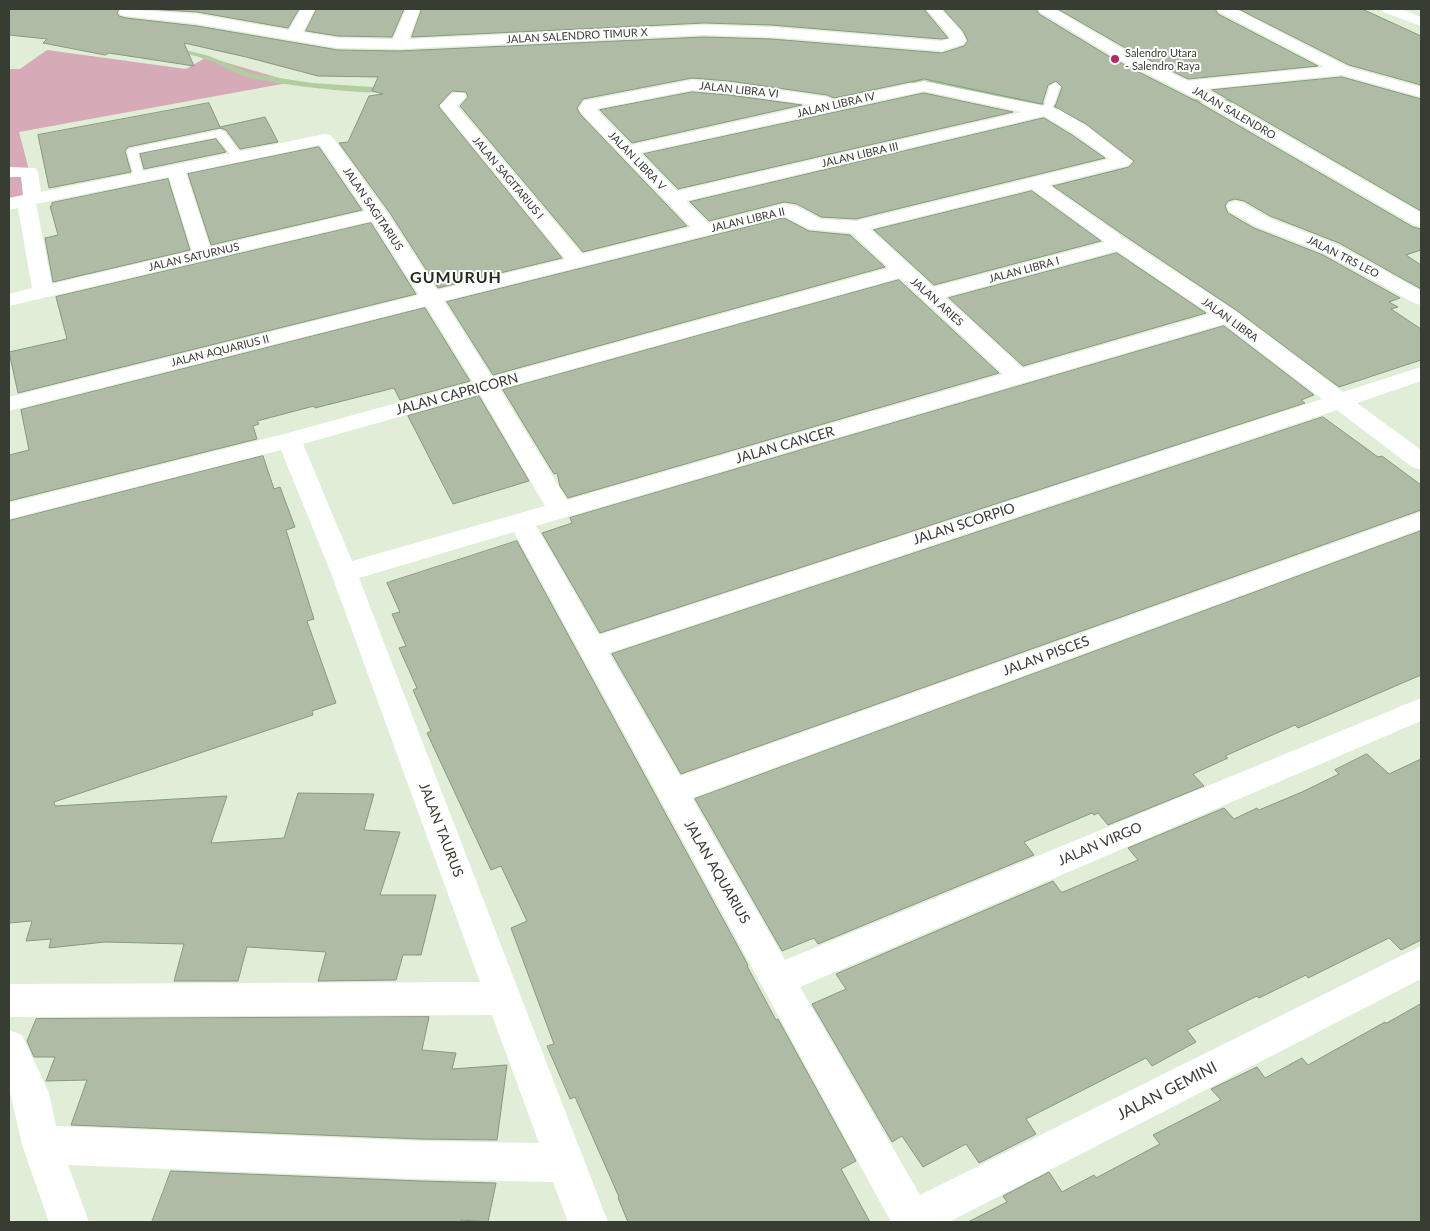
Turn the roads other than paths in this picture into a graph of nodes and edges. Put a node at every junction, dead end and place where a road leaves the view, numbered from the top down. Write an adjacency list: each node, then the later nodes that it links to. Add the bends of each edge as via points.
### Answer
1 (308, 9): 10 (street)
2 (413, 9): 11 (street)
3 (933, 9): 11 (street, JALAN SALENDRO TIMUR X, via 957,35 958,41 942,46 704,30)
4 (1045, 9): 14 (street, JALAN SALENDRO, via 1122,55)
5 (1224, 9): 12 (street)
6 (1388, 9): 9 (street)
7 (126, 12): 8 (street, JALAN SALENDRO TIMUR X)
8 (198, 14): 10 (street, JALAN SALENDRO TIMUR X)
9 (1421, 22)
10 (294, 35): 11 (street, JALAN SALENDRO TIMUR X, via 351,44)
11 (399, 44)
12 (1342, 70): 14 (street); 15 (street)
13 (1055, 86): 19 (lane)
14 (1186, 86): 31 (street, JALAN SALENDRO)
15 (1421, 92)
16 (458, 97): 36 (street, JALAN SAGITARIUS I, via 448,106)
17 (607, 100): 18 (street, JALAN LIBRA VI, via 692,85); 20 (street, JALAN LIBRA V, via 589,105 587,109)
18 (841, 104): 19 (street, JALAN LIBRA IV, via 924,86); 20 (street, JALAN LIBRA IV)
19 (1048, 106): 22 (street, JALAN LIBRA IV, via 1122,159); 27 (street, JALAN LIBRA III)
20 (626, 151): 27 (street, JALAN LIBRA V)
21 (238, 157): 23 (street); 25 (lane, via 220,133 132,151); 30 (street, JALAN SAGITARIUS, via 325,129)
22 (1120, 163): 26 (street, JALAN LIBRA II)
23 (176, 170): 25 (street); 35 (street)
24 (9, 172): 28 (street, via 29,172)
25 (138, 177): 28 (street)
26 (1035, 183): 32 (street, JALAN LIBRA II); 34 (street, JALAN LIBRA)
27 (673, 198): 33 (street, JALAN LIBRA V)
28 (22, 201): 38 (street)
29 (1236, 207): 41 (street, JALAN TRS LEO, via 1262,222 1331,248)
30 (378, 214): 35 (street, JALAN SATURNUS); 40 (street, JALAN SAGITARIUS)
31 (1421, 221)
32 (856, 227): 33 (street, JALAN LIBRA II, via 816,225 787,210); 37 (street, JALAN ARIES)
33 (704, 230): 36 (street, JALAN LIBRA II)
34 (1120, 244): 39 (street, JALAN LIBRA I); 43 (street, JALAN LIBRA)
35 (203, 255): 38 (street, JALAN SATURNUS)
36 (577, 261): 40 (street, JALAN LIBRA II)
37 (903, 271): 39 (street, JALAN ARIES); 46 (street, JALAN CAPRICORN)
38 (43, 293): 42 (street, JALAN SATURNUS)
39 (929, 295): 45 (street, JALAN ARIES)
40 (432, 298): 46 (street, JALAN SAGITARIUS); 48 (street, JALAN AQUARIUS II)
41 (1421, 299)
42 (9, 300)
43 (1227, 316): 45 (street, JALAN CANCER); 47 (street, JALAN LIBRA)
44 (1421, 374): 47 (street, JALAN SCORPIO)
45 (1019, 376): 52 (street, JALAN CANCER)
46 (488, 385): 49 (street, JALAN CAPRICORN); 52 (street, JALAN SAGITARIUS)
47 (1338, 400): 50 (street, JALAN LIBRA); 56 (street, JALAN SCORPIO)
48 (9, 404)
49 (289, 440): 51 (street, JALAN CAPRICORN); 55 (street, JALAN TAURUS)
50 (1421, 462)
51 (9, 511)
52 (561, 511): 54 (street, JALAN CANCER)
53 (1421, 520): 58 (street, JALAN PISCES)
54 (521, 522): 55 (street, JALAN CANCER); 56 (street, JALAN AQUARIUS)
55 (344, 573): 61 (street, JALAN TAURUS)
56 (591, 648): 58 (street, JALAN AQUARIUS)
57 (1421, 709): 60 (street, JALAN VIRGO)
58 (672, 792): 60 (street, JALAN AQUARIUS)
59 (1421, 962): 66 (street, JALAN GEMINI)
60 (779, 980): 66 (street, JALAN AQUARIUS)
61 (504, 998): 62 (street); 65 (street, JALAN TAURUS)
62 (9, 1001)
63 (9, 1047): 64 (street, via 30,1093)
64 (41, 1145): 65 (street); 67 (street)
65 (566, 1163): 68 (street, JALAN TAURUS)
66 (913, 1221)
67 (69, 1222)
68 (588, 1222)

